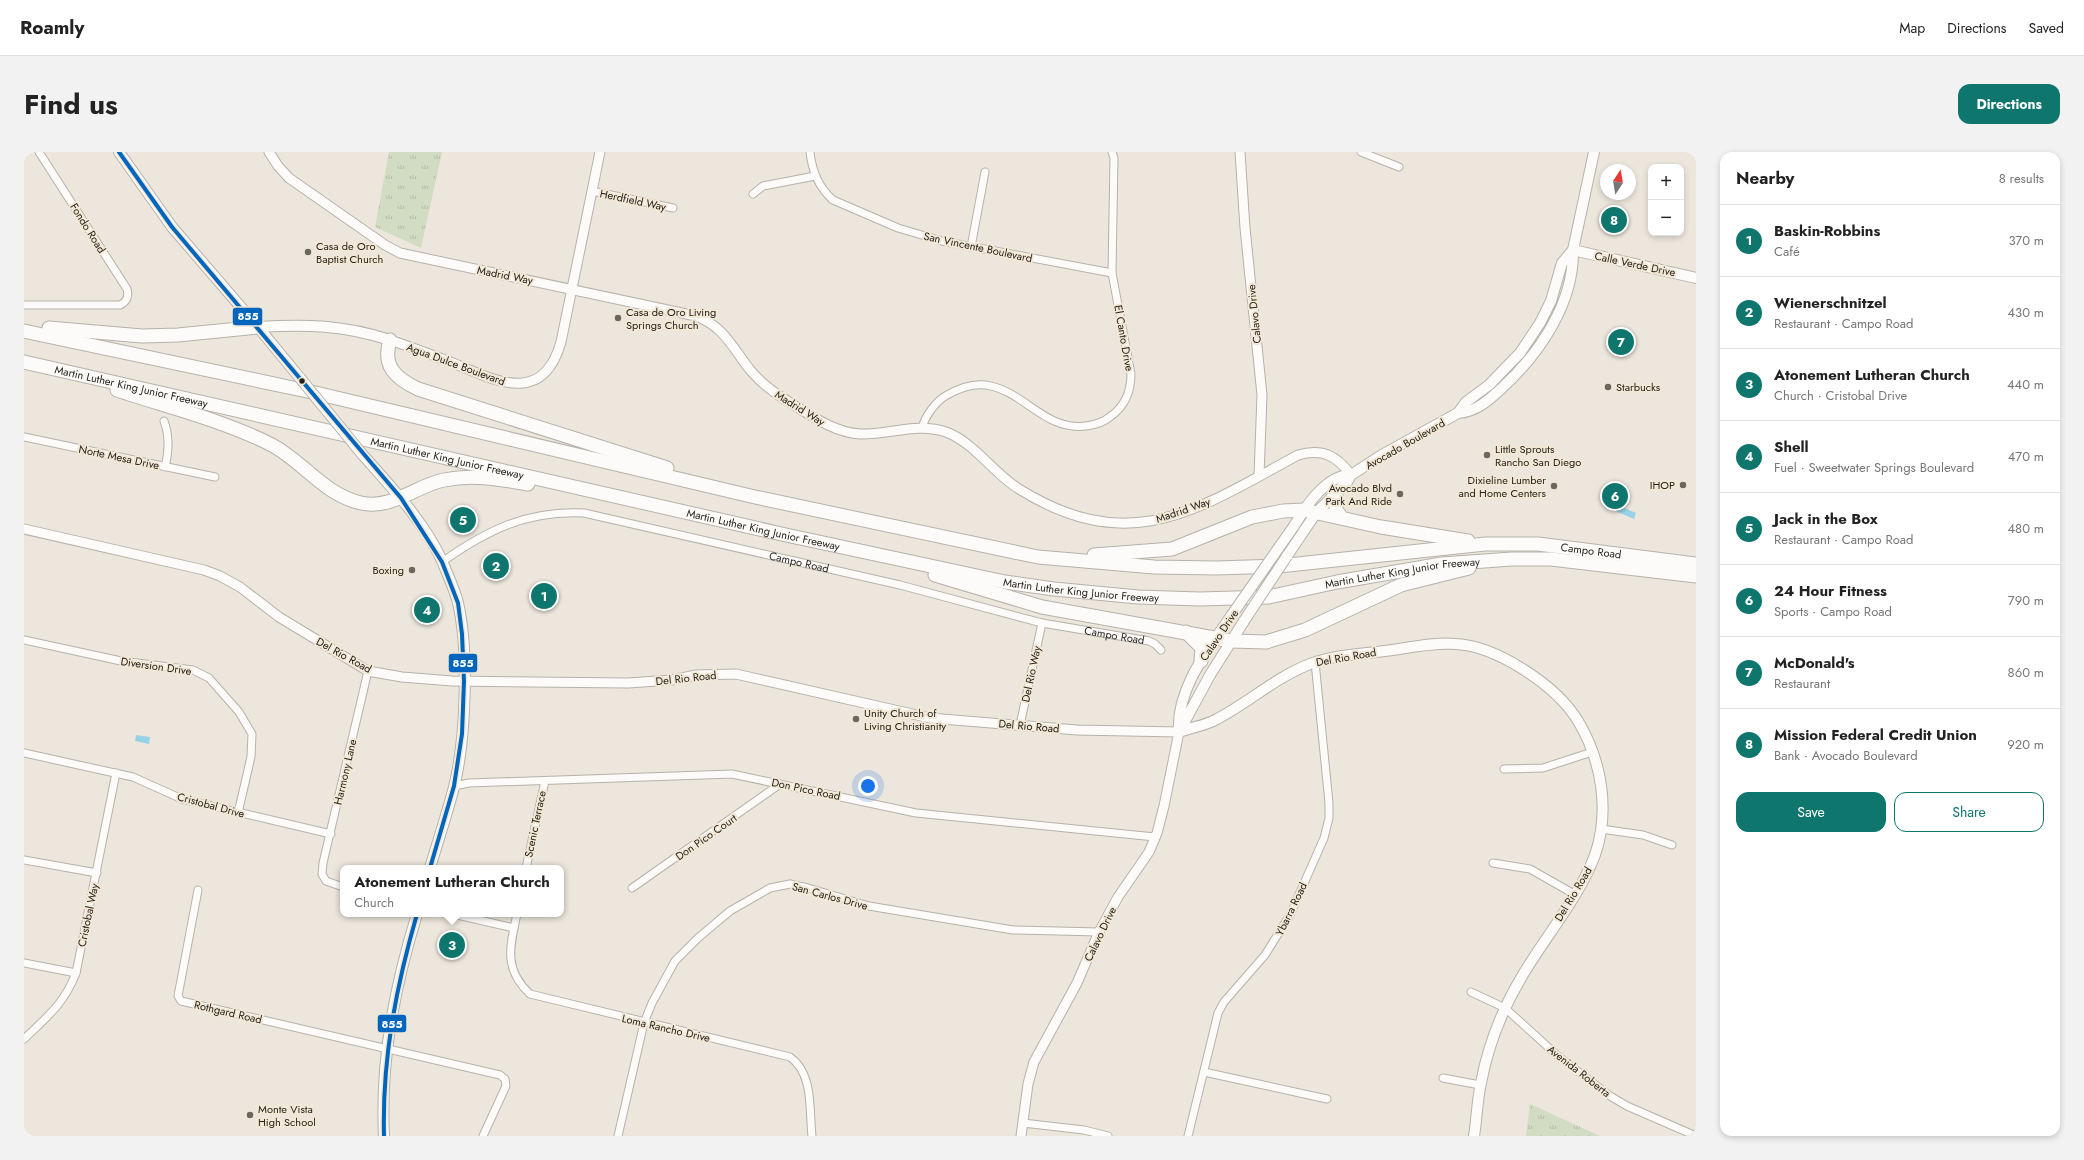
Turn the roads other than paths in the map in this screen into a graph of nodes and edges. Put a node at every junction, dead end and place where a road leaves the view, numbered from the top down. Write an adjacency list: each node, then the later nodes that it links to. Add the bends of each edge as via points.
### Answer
1 (39, 152): 21 (street, Fondo Road, via 127,289 127,300 120,305)
2 (119, 152): 24 (main road, via 172,228)
3 (269, 152): 20 (street, Madrid Way, via 289,178 400,253)
4 (600, 152): 13 (street, Agua Dulce Boulevard)
5 (810, 152): 12 (street, San Vincente Boulevard)
6 (1112, 152): 18 (street, El Canto Drive)
7 (1240, 152): 38 (street, Calavo Drive, via 1262,395)
8 (1361, 152): 10 (street)
9 (1594, 152): 17 (main road, Avocado Boulevard)
10 (1399, 167)
11 (985, 172): 16 (street)
12 (815, 176): 14 (street, via 763,186); 16 (street, San Vincente Boulevard, via 833,200 911,233)
13 (592, 192): 15 (street, Herdfield Way); 20 (street, Agua Dulce Boulevard)
14 (753, 194)
15 (673, 208)
16 (971, 247): 18 (street, San Vincente Boulevard)
17 (1573, 250): 19 (main road, Calle Verde Drive); 22 (main road, Avocado Boulevard, via 1562,263); 27 (main road, Avocado Boulevard, via 1574,265 1566,293 1556,317)
18 (1112, 273): 34 (street, El Canto Drive, via 1131,380 1125,401 1114,414 1089,425 1063,425 1002,390 977,384 958,389 943,397 924,421)
19 (1696, 278)
20 (572, 288): 26 (street, Agua Dulce Boulevard, via 557,354 547,370 528,382 500,382); 34 (street, Madrid Way, via 705,319 721,330 764,385 823,423 837,429 867,434)
21 (24, 305)
22 (1545, 312): 27 (main road, via 1546,320 1530,348); 29 (main road, Avocado Boulevard, via 1520,353)
23 (24, 325): 24 (highway, via 142,336)
24 (258, 327): 26 (main road, Agua Dulce Boulevard, via 325,326 363,331); 42 (main road, bridge)
25 (24, 331): 41 (highway, Martin Luther King Junior Freeway, via 307,391)
26 (390, 340): 41 (highway, via 387,357 389,366 398,377 418,389)
27 (1528, 361): 31 (main road, Avocado Boulevard, via 1517,375)
28 (24, 362): 30 (highway, Martin Luther King Junior Freeway)
29 (1510, 364): 31 (main road, via 1509,372 1487,394); 32 (main road, Avocado Boulevard, via 1489,385 1466,402)
30 (82, 374): 42 (highway, via 107,387 244,431 291,456 316,480 346,498 372,504); 44 (highway, Martin Luther King Junior Freeway)
31 (1488, 400): 32 (main road, Avocado Boulevard, via 1470,413)
32 (1458, 413): 37 (main road, Avocado Boulevard, via 1382,454)
33 (164, 421): 36 (street, via 169,433)
34 (922, 428): 38 (street, Madrid Way, via 945,432 959,438 1003,480 1046,505 1080,518 1104,523 1132,524 1158,521 1221,496)
35 (24, 437): 36 (street, Norte Mesa Drive)
36 (165, 467): 39 (street, Norte Mesa Drive)
37 (1352, 475): 38 (street, Madrid Way, via 1338,459 1327,454 1315,453 1298,455); 40 (main road, Avocado Boulevard); 43 (main road, Avocado Boulevard, via 1334,478)
38 (1260, 476)
39 (215, 477)
40 (1336, 492): 43 (main road, Avocado Boulevard); 45 (highway, via 1336,510)
41 (755, 497): 49 (highway, Martin Luther King Junior Freeway)
42 (401, 498): 44 (highway, via 443,480 477,476); 52 (main road)
43 (1310, 511): 45 (highway); 46 (main road, Avocado Boulevard); 49 (highway, via 1283,511 1252,517 1172,549 1118,555); 55 (main road, Avocado Boulevard, bridge, via 1303,530)
44 (711, 518): 50 (highway, Martin Luther King Junior Freeway)
45 (1342, 518): 48 (highway)
46 (1294, 526): 58 (main road, Calavo Drive, bridge)
47 (24, 529): 64 (street, Del Rio Road, via 204,570 220,576 240,587 279,618)
48 (1485, 544): 49 (highway, Martin Luther King Junior Freeway, via 1279,566 1154,567); 53 (highway, Campo Road, via 1545,544)
49 (1038, 557)
50 (890, 558): 51 (highway, Martin Luther King Junior Freeway, via 1005,582 1054,589 1138,597 1200,598 1269,597 1442,564); 57 (highway, via 933,574 1036,605)
51 (1512, 559): 54 (highway, Campo Road, via 1551,559); 60 (highway, via 1401,585 1305,630 1266,642)
52 (442, 562): 56 (street, Campo Road, via 508,524 533,515 569,512 900,585); 65 (main road, via 458,603)
53 (1696, 564)
54 (1696, 576)
55 (1270, 582): 60 (main road, Calavo Drive, bridge)
56 (1042, 623): 61 (street, Campo Road, via 1149,642); 66 (street, Del Rio Way)
57 (1186, 632): 58 (highway); 62 (highway, via 1202,648)
58 (1216, 638): 60 (highway); 62 (main road, Calavo Drive)
59 (24, 640): 75 (street, Diversion Drive, via 121,661 194,670 209,678 239,712 252,734 251,757)
60 (1231, 641): 67 (main road, Calavo Drive)
61 (1161, 650)
62 (1201, 660): 67 (main road, Calavo Drive, via 1182,701 1178,717)
63 (1315, 662): 67 (main road, Del Rio Road, via 1295,671 1215,721); 68 (main road, Del Rio Road, via 1339,656 1448,643 1479,648 1526,672 1557,695 1575,717); 101 (street, Ybarra Road, via 1329,803 1329,818 1324,838 1290,915 1276,940 1221,1008)
64 (368, 671): 65 (street, Del Rio Road, via 402,677); 77 (street, Harmony Lane)
65 (464, 681): 66 (street, Del Rio Road, via 628,683 672,680 696,675 736,674 921,717); 74 (main road, via 462,734)
66 (1020, 725): 67 (street, Del Rio Road, via 1077,730)
67 (1179, 732): 78 (street, Calavo Drive)
68 (1592, 752): 70 (street, via 1543,768); 76 (main road, Del Rio Road, via 1601,786)
69 (24, 753): 71 (street, Cristobal Drive)
70 (1504, 769)
71 (116, 773): 75 (street, Cristobal Drive, via 133,777 182,799); 84 (street, Cristobal Way)
72 (545, 780): 73 (street, Don Pico Road, via 732,774); 74 (street, Don Pico Road, via 469,783); 83 (street, Scenic Terrace)
73 (780, 784): 78 (street, Don Pico Road, via 916,813); 86 (street, Don Pico Court)
74 (454, 786): 82 (main road)
75 (238, 813): 77 (street, Cristobal Drive)
76 (1602, 829): 79 (street, via 1643,835); 88 (main road, Del Rio Road, via 1590,866)
77 (331, 834): 85 (street, Harmony Lane, via 322,874 331,884)
78 (1155, 837): 93 (street, Calavo Drive, via 1149,852 1118,896)
79 (1672, 845)
80 (24, 860): 84 (street)
81 (1493, 863): 88 (street, via 1530,869)
82 (431, 865)
83 (527, 865)
84 (97, 873): 95 (street, Cristobal Way)
85 (340, 886)
86 (632, 888)
87 (198, 890): 100 (street, Rothgard Road, via 178,996 181,1001)
88 (1574, 894): 97 (main road, Del Rio Road, via 1525,970)
89 (416, 917): 100 (main road, via 391,1013)
90 (466, 917): 92 (street)
91 (516, 917): 92 (street)
92 (514, 928): 98 (street, Loma Rancho Drive, via 510,949 511,964 520,984 530,994)
93 (1099, 932): 98 (street, San Carlos Drive, via 1013,930 869,906 790,884 777,886 763,891 730,911 691,944 675,961); 105 (street, Calavo Drive, via 1077,983 1031,1070)
94 (24, 962): 95 (street)
95 (76, 973): 99 (street, Cristobal Way, via 60,1005)
96 (1471, 992): 97 (street, Avenida Roberta)
97 (1505, 1008): 103 (main road, Del Rio Road); 114 (street, Avenida Roberta, via 1558,1056 1610,1096)
98 (644, 1023): 108 (street, San Carlos Drive); 109 (street, Loma Rancho Drive, via 790,1057 803,1070)
99 (24, 1039)
100 (386, 1050): 106 (main road); 107 (street, Rothgard Road, via 503,1076 506,1086)
101 (1204, 1072): 104 (street); 112 (street, Ybarra Road)
102 (1443, 1078): 103 (street)
103 (1480, 1085): 113 (main road, Del Rio Road)
104 (1327, 1099)
105 (1023, 1123): 110 (street, Calavo Drive); 111 (street, via 1084,1130)
106 (384, 1136)
107 (483, 1136)
108 (618, 1136)
109 (812, 1136)
110 (1021, 1136)
111 (1108, 1136)
112 (1188, 1136)
113 (1474, 1136)
114 (1696, 1136)

